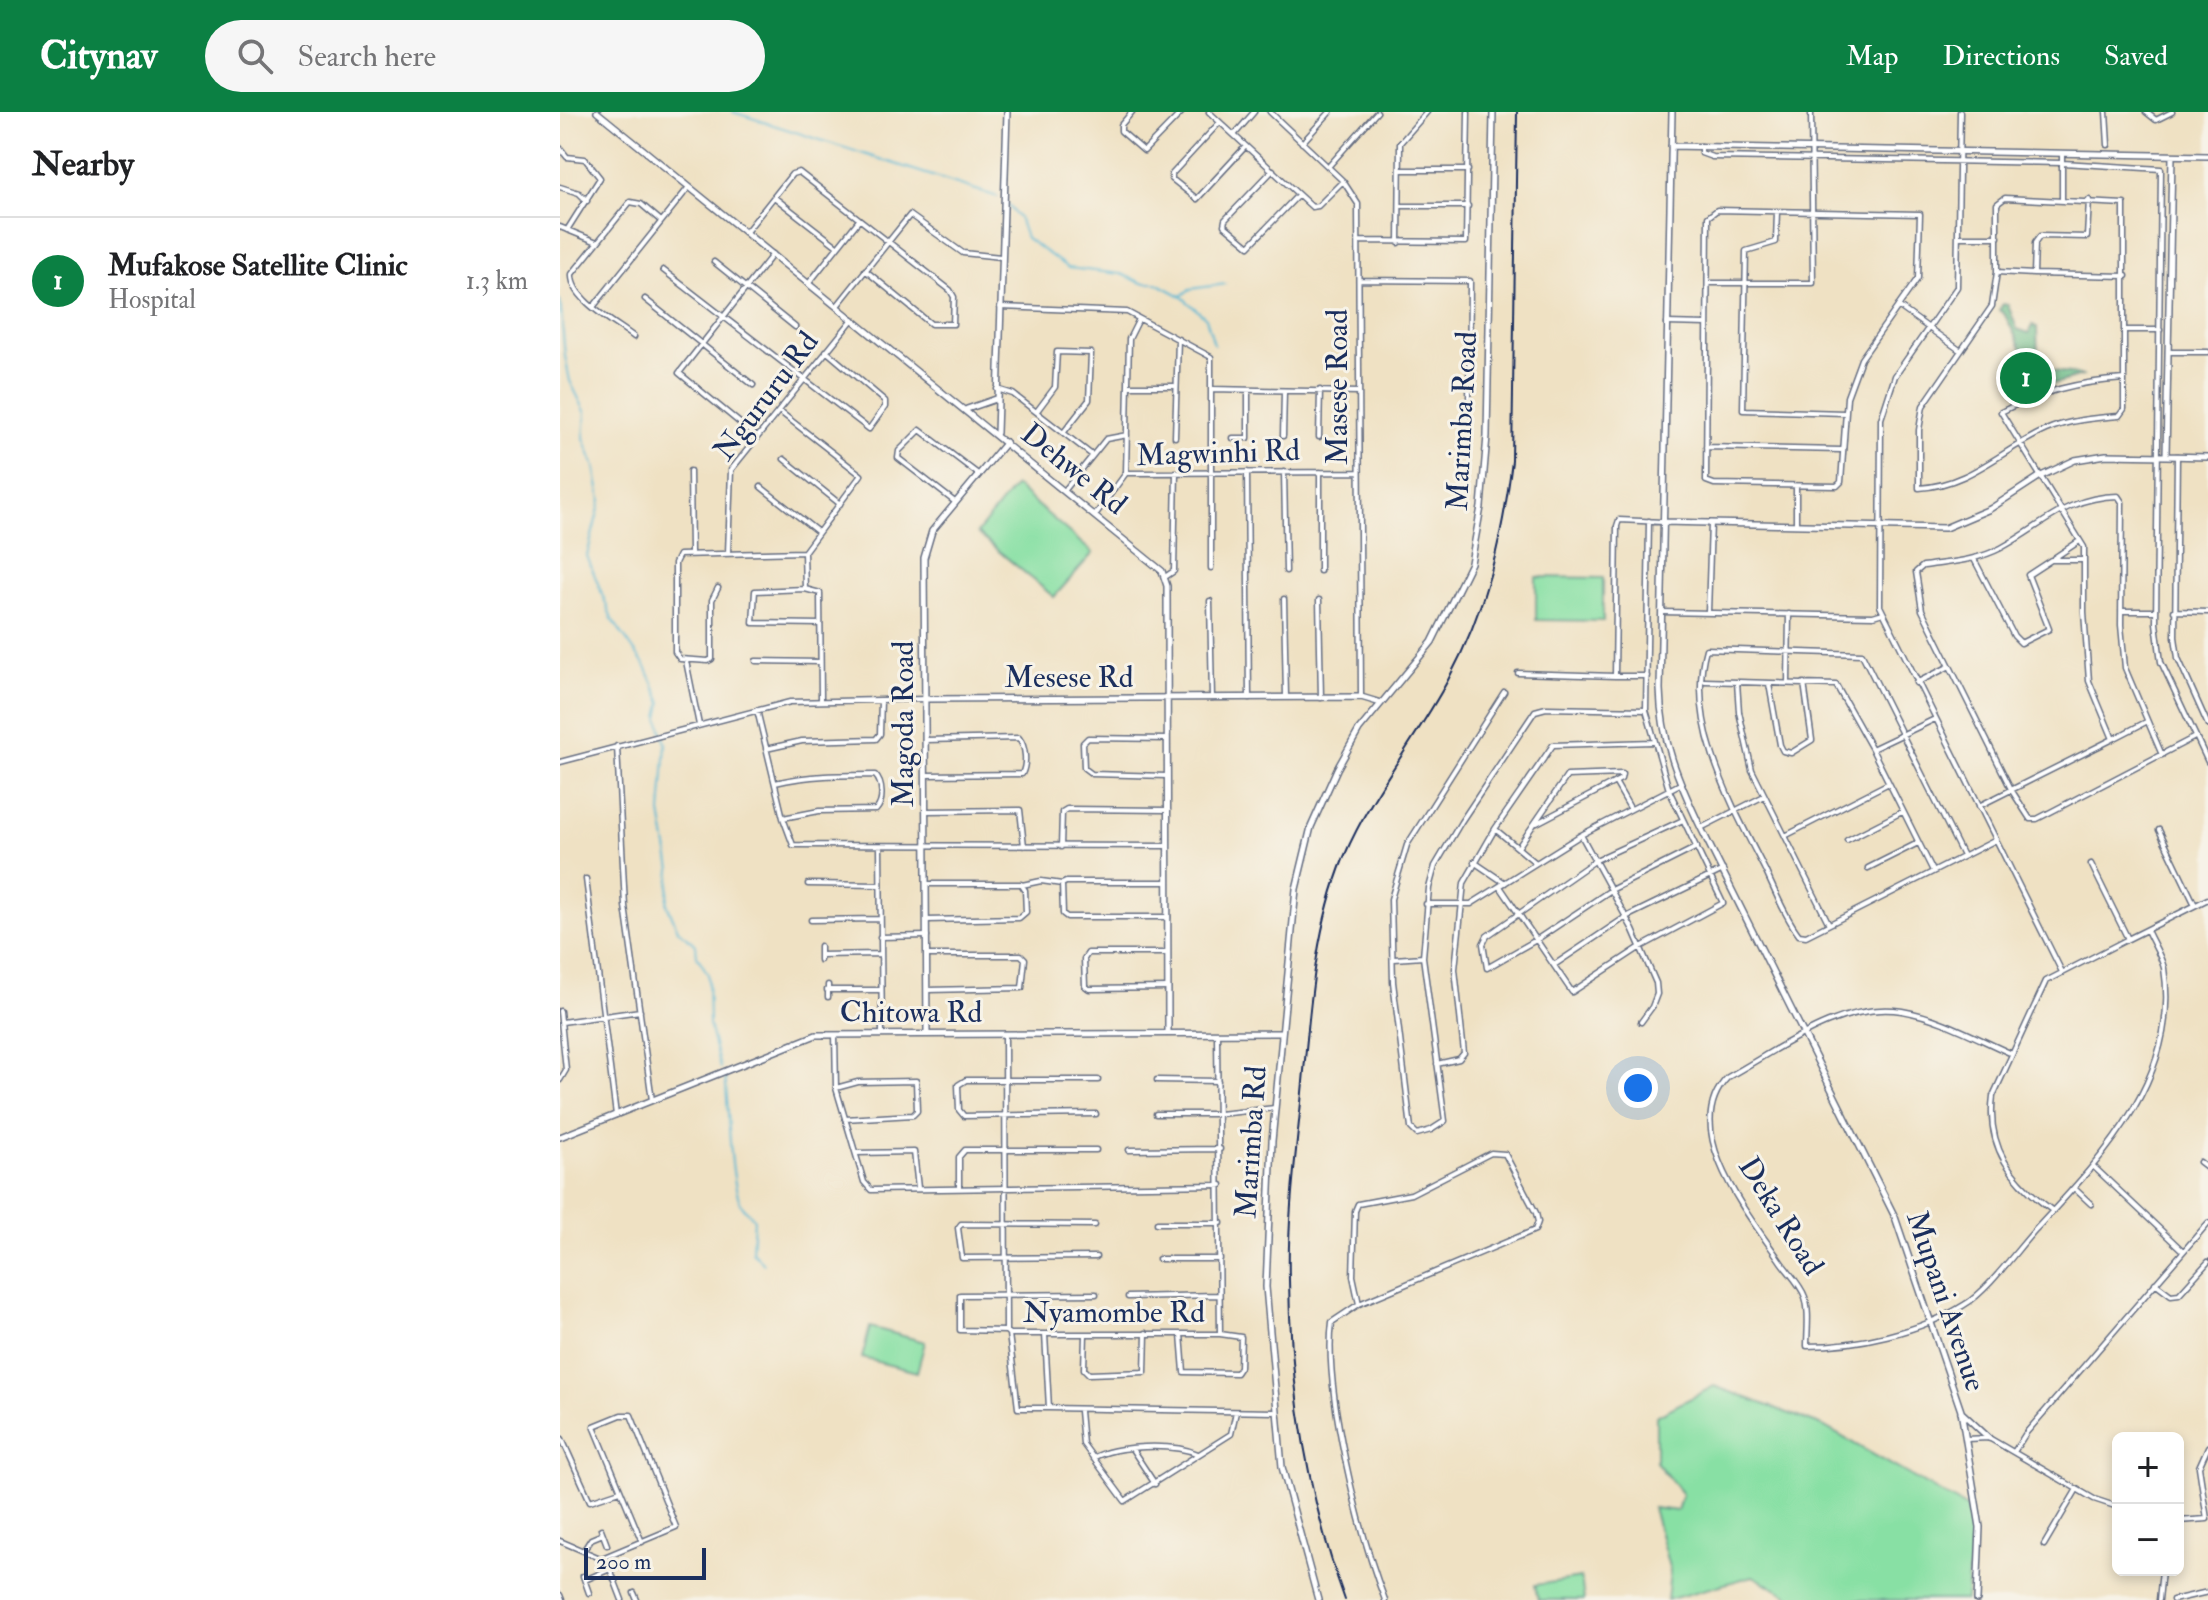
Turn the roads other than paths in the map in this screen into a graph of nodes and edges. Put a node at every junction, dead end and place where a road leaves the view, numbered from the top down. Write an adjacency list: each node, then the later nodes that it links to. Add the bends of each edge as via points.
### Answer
1 (597, 112): 43 (street, Dehwe Rd)
2 (1007, 112): 66 (street)
3 (1132, 112): 4 (street, via 1121,131 1144,151)
4 (1182, 112)
5 (1209, 112): 21 (street)
6 (1254, 112): 22 (street)
7 (1270, 112): 20 (street, Masese Road)
8 (1281, 112): 20 (street)
9 (1330, 112): 23 (street)
10 (1377, 112): 37 (street)
11 (1427, 112): 39 (street, via 1401,139)
12 (1468, 112): 40 (street)
13 (1493, 112): 205 (street, Marimba Road, via 1487,436 1476,540 1462,585 1432,642)
14 (1672, 112): 26 (street, Mupani Avenue)
15 (1811, 112): 29 (street)
16 (1960, 112): 30 (street)
17 (2106, 112): 24 (street)
18 (2146, 112): 19 (street, via 2156,120)
19 (2172, 112)
20 (1276, 118): 23 (street, Masese Road)
21 (1220, 122): 22 (street); 25 (street, via 1172,179 1197,199)
22 (1234, 135): 25 (street)
23 (1302, 143): 37 (street, Masese Road)
24 (2108, 145)
25 (1246, 146): 38 (street)
26 (1671, 146): 27 (street); 86 (street, Mupani Avenue)
27 (1701, 146): 29 (street); 34 (street, via 1708,157)
28 (560, 148): 48 (street, via 567,157 585,159 597,172 599,183)
29 (1811, 150): 30 (street); 34 (street)
30 (1960, 152): 31 (street); 35 (street)
31 (2062, 153): 32 (street); 36 (street)
32 (2172, 156): 33 (street); 97 (street)
33 (2208, 156)
34 (1815, 159): 35 (street); 51 (street)
35 (1960, 161): 36 (street); 58 (street)
36 (2063, 163): 46 (street); 91 (street, via 2161,169)
37 (1328, 167): 41 (street, Masese Road)
38 (1273, 170): 44 (street); 44 (street, via 1224,225 1249,246)
39 (1400, 170): 40 (street); 49 (street)
40 (1468, 170): 50 (street)
41 (1343, 181): 44 (street, via 1315,207); 60 (street, Masese Road, via 1358,204)
42 (560, 187): 48 (street)
43 (689, 187): 54 (street); 57 (street, Dehwe Rd)
44 (1298, 195)
45 (774, 197): 53 (street, via 799,172); 57 (street); 64 (street)
46 (2062, 199): 47 (street); 59 (street, via 2000,200)
47 (2089, 200): 71 (street, via 2088,235 2036,239); 72 (street, via 2126,206)
48 (587, 201): 56 (street)
49 (1400, 206): 50 (street); 63 (street)
50 (1468, 206): 63 (street, via 1465,243)
51 (1814, 210): 52 (street); 76 (street, via 1813,283); 81 (street, via 1919,212 1919,274)
52 (1777, 211): 75 (street, via 1710,212); 76 (street, via 1776,242 1746,251)
53 (859, 220): 62 (street); 64 (street)
54 (661, 221): 61 (street, via 641,204 630,202); 79 (street)
55 (560, 227): 56 (street)
56 (567, 230): 61 (street)
57 (746, 232): 65 (street, Dehwe Rd)
58 (1959, 237): 59 (street); 89 (street, via 1957,287)
59 (1998, 237): 70 (street)
60 (1358, 241): 63 (street); 73 (street, Masese Road)
61 (597, 242): 79 (street, via 571,278 574,288)
62 (887, 243): 66 (street, via 912,215 963,253); 69 (street); 69 (street, via 952,293 953,324 931,324)
63 (1399, 243)
64 (837, 246): 74 (street)
65 (773, 254): 74 (street, Dehwe Rd); 77 (street)
66 (1001, 257): 82 (street)
67 (714, 262): 77 (street)
68 (663, 270): 83 (street)
69 (865, 270): 80 (street)
70 (1997, 272): 71 (street); 96 (street, via 1992,306)
71 (2034, 274): 72 (street)
72 (2126, 276): 90 (street)
73 (1359, 280): 109 (street, Masese Road); 115 (street, via 1470,281)
74 (809, 283): 80 (street, Dehwe Rd)
75 (1708, 283): 76 (street); 87 (street)
76 (1746, 283): 114 (street, via 1743,410)
77 (746, 288): 83 (street); 88 (street)
78 (645, 299): 94 (street)
79 (594, 306): 92 (street)
80 (837, 306): 84 (street, Dehwe Rd)
81 (1898, 306): 89 (street); 114 (street, via 1861,359)
82 (1000, 307): 85 (street, via 1122,311); 104 (street)
83 (724, 316): 94 (street); 100 (street)
84 (853, 319): 95 (street, Ngururu Rd); 111 (street, Dehwe Rd)
85 (1139, 319): 93 (street); 102 (street, via 1129,339)
86 (1667, 323): 87 (street); 151 (street, Mupani Avenue)
87 (1707, 324): 126 (street)
88 (795, 327)
89 (1928, 329): 96 (street); 154 (street, via 1895,376 1883,406)
90 (2125, 330): 91 (street); 99 (street)
91 (2160, 330): 129 (street)
92 (634, 337)
93 (1178, 339): 103 (street); 105 (street, via 1211,357)
94 (703, 344): 101 (street); 122 (street, via 680,376)
95 (826, 351): 100 (street, Ngururu Rd); 100 (street, via 885,401 869,429)
96 (1961, 351): 125 (street, via 1923,406 1919,488 1965,478)
97 (2168, 352): 98 (street); 129 (street)
98 (2208, 352)
99 (2124, 379): 125 (street, via 2121,415 2063,424); 125 (street, via 2048,391 2001,412)
100 (804, 380): 112 (street, Ngururu Rd)
101 (753, 385)
102 (1128, 386): 103 (street); 118 (street)
103 (1174, 386): 120 (street)
104 (997, 389): 110 (street); 113 (street)
105 (1212, 389): 106 (street); 134 (street)
106 (1248, 390): 107 (street); 123 (street, via 1248,438)
107 (1284, 390): 108 (street); 119 (street)
108 (1320, 390): 109 (street); 121 (street)
109 (1359, 392): 139 (street, Masese Road)
110 (996, 399): 111 (street); 117 (street)
111 (967, 409): 117 (street, Dehwe Rd)
112 (779, 411): 122 (street, Ngururu Rd); 147 (street, via 860,473)
113 (1037, 411): 116 (street); 116 (street, via 1055,387 1057,352 1091,353 1089,400)
114 (1844, 413): 127 (street)
115 (1466, 421)
116 (1064, 432): 128 (street)
117 (997, 434): 124 (street, Dehwe Rd)
118 (1127, 435): 128 (street, via 1108,437); 140 (street)
119 (1283, 436)
120 (1175, 437)
121 (1319, 437)
122 (758, 438): 159 (street, Ngururu Rd, via 730,475)
123 (1233, 438)
124 (1006, 442): 141 (street, Magoda Road); 145 (street, Dehwe Rd)
125 (2020, 445): 142 (street)
126 (1706, 447): 127 (street); 144 (street, via 1710,484)
127 (1841, 450): 144 (street, via 1839,484)
128 (1092, 455): 145 (street)
129 (2163, 456): 130 (street); 142 (street, via 2090,457); 173 (street)
130 (2177, 456): 131 (street); 174 (street)
131 (2208, 457)
132 (784, 459): 147 (street)
133 (690, 471): 158 (street)
134 (1212, 471): 135 (street, Magwinhi Rd); 136 (street, Magwinhi Rd); 163 (street)
135 (1176, 472): 140 (street, Magwinhi Rd); 166 (street, via 1174,571)
136 (1247, 472): 137 (street, Magwinhi Rd); 197 (street)
137 (1284, 472): 138 (street, Magwinhi Rd); 164 (street)
138 (1320, 472): 139 (street, Magwinhi Rd); 165 (street)
139 (1359, 472): 196 (street, Masese Road)
140 (1126, 473): 149 (street, Magwinhi Rd)
141 (978, 474): 146 (street, Magoda Road); 146 (street, via 920,430 899,451 898,458)
142 (2039, 477): 148 (street); 154 (street, via 1990,509 1945,528)
143 (761, 487): 155 (street)
144 (1796, 487): 153 (street)
145 (1065, 490): 149 (street, Dehwe Rd)
146 (955, 502): 201 (street, Magoda Road, via 929,536 924,558)
147 (840, 504): 155 (street)
148 (2059, 510): 156 (street); 160 (street); 172 (street, via 2090,497 2118,496 2122,502)
149 (1096, 514): 166 (street, Dehwe Rd)
150 (1649, 521): 151 (street); 187 (street, via 1619,520 1617,526); 188 (street)
151 (1663, 522): 152 (street); 175 (street, Mupani Avenue)
152 (1711, 523): 153 (street); 177 (street)
153 (1796, 525): 154 (street)
154 (1880, 526): 179 (street)
155 (818, 532): 157 (street)
156 (2078, 542): 161 (street); 162 (street, via 2084,547)
157 (804, 552): 159 (street); 168 (street)
158 (691, 553): 159 (street); 182 (street, via 680,554 675,563 675,652)
159 (728, 553)
160 (1974, 559): 161 (street, via 2021,643 2049,629 2027,577); 185 (street, via 1923,566 1916,572 1922,610)
161 (2051, 560): 162 (street)
162 (2084, 560): 215 (street, via 2089,681)
163 (1211, 568)
164 (1286, 571)
165 (1320, 571)
166 (1165, 577): 202 (street)
167 (718, 588): 182 (street, via 712,600 713,658)
168 (805, 589): 180 (street, via 820,593); 180 (street, via 755,591 753,623)
169 (1284, 599): 198 (street)
170 (1319, 600): 199 (street)
171 (1210, 601): 203 (street)
172 (2121, 611): 173 (street); 209 (street, via 2125,668)
173 (2156, 611): 213 (street, via 2161,662)
174 (2174, 611): 176 (street); 211 (street, via 2178,658)
175 (1662, 612): 177 (street); 229 (street, Mupani Avenue, via 1662,722)
176 (2208, 612)
177 (1708, 613): 178 (street)
178 (1789, 613): 179 (street); 181 (street)
179 (1883, 613): 194 (street)
180 (820, 624): 184 (street)
181 (1788, 649): 189 (street, via 1708,648); 192 (street); 212 (street, via 1862,654)
182 (686, 661): 210 (street)
183 (756, 661): 184 (street)
184 (820, 662): 200 (street)
185 (1950, 666): 194 (street); 231 (street)
186 (1518, 673): 187 (street)
187 (1615, 676): 188 (street)
188 (1647, 676): 207 (street)
189 (1703, 681): 190 (street); 236 (street, via 1711,746)
190 (1737, 682): 191 (street); 232 (street, via 1746,751)
191 (1769, 683): 192 (street); 193 (street, via 1780,745 1791,753 1812,740)
192 (1788, 683): 193 (street)
193 (1804, 683): 220 (street, via 1841,688)
194 (1916, 683): 208 (street)
195 (1504, 692): 297 (street, via 1404,852 1390,911)
196 (1361, 697): 199 (street, Mesese Rd); 205 (street, Mesese Rd)
197 (1249, 698): 198 (street, Mesese Rd); 203 (street, Mesese Rd)
198 (1286, 698): 199 (street, Mesese Rd)
199 (1321, 698)
200 (821, 699): 204 (street, Mesese Rd); 206 (street, Mesese Rd)
201 (926, 699): 202 (street, Mesese Rd); 204 (street, Mesese Rd); 216 (street, Magoda Road)
202 (1167, 699): 203 (street, Mesese Rd); 214 (street)
203 (1212, 699)
204 (881, 700): 219 (street, via 876,739 802,741)
205 (1381, 703): 310 (street, Marimba Rd, via 1337,769 1303,853)
206 (757, 710): 210 (street, Mesese Rd); 219 (street)
207 (1646, 710): 217 (street); 276 (street, via 1546,708 1533,713 1439,859)
208 (1935, 719): 212 (street); 233 (street)
209 (2146, 722): 215 (street); 221 (street)
210 (699, 725): 218 (street, Mesese Rd)
211 (2208, 725)
212 (1902, 736): 220 (street); 257 (street)
213 (2195, 737): 221 (street); 223 (street)
214 (1167, 739): 225 (street); 225 (street, via 1090,737 1083,743 1088,773)
215 (2113, 739): 231 (street)
216 (925, 740): 224 (street, Magoda Road); 224 (street, via 1019,738 1025,758 1022,774)
217 (1653, 742): 230 (street); 243 (street, via 1553,745)
218 (617, 746): 222 (street, Mesese Rd); 305 (street, via 625,906)
219 (766, 749): 227 (street)
220 (1872, 749): 228 (street)
221 (2162, 755): 231 (street, via 2037,819 2026,815)
222 (560, 762)
223 (2208, 762)
224 (926, 775): 237 (street, Magoda Road)
225 (1167, 776): 235 (street)
226 (1615, 782): 234 (street); 241 (street); 241 (street, via 1621,779 1620,772 1567,776)
227 (774, 783): 239 (street); 239 (street, via 839,775 875,775 880,782 876,810)
228 (1889, 783): 238 (street); 246 (street)
229 (1680, 784): 230 (street); 242 (street, Mupani Avenue)
230 (1669, 790): 234 (street); 240 (street)
231 (2012, 791): 233 (street)
232 (1764, 796): 236 (street); 246 (street)
233 (1979, 806): 248 (street)
234 (1630, 808): 245 (street)
235 (1167, 810): 252 (street); 255 (street, via 1067,809 1062,812)
236 (1734, 810): 242 (street); 285 (street, via 1798,934 1806,936)
237 (926, 811): 251 (street, via 1020,810); 254 (street, Magoda Road)
238 (1903, 811): 247 (street); 249 (street)
239 (783, 818): 250 (street, via 793,845)
240 (1683, 820): 256 (street); 258 (street)
241 (1537, 823): 253 (street)
242 (1701, 828): 263 (street, Mupani Avenue)
243 (1495, 829): 253 (street); 259 (street)
244 (2159, 830): 278 (street)
245 (1581, 835): 258 (street); 260 (street)
246 (1785, 836): 285 (street)
247 (1847, 840)
248 (1996, 840): 257 (street); 299 (street)
249 (1918, 843): 262 (street); 264 (street)
250 (880, 846): 254 (street); 271 (street)
251 (1024, 846): 254 (street); 255 (street)
252 (1167, 846): 255 (street); 267 (street)
253 (1519, 846): 260 (street)
254 (926, 847): 269 (street, Magoda Road)
255 (1061, 847)
256 (1697, 847): 265 (street); 274 (street)
257 (1963, 856): 264 (street)
258 (1596, 860): 274 (street); 279 (street)
259 (1474, 862): 273 (street); 277 (street)
260 (1537, 863): 273 (street)
261 (2091, 864): 289 (street)
262 (1868, 868)
263 (1723, 870): 265 (street); 315 (street, Mupani Avenue)
264 (1933, 871): 285 (street)
265 (1712, 876): 281 (street); 292 (street, via 1723,903)
266 (586, 879): 306 (street)
267 (1168, 882): 270 (street); 280 (street)
268 (808, 884): 271 (street)
269 (927, 884): 272 (street); 284 (street, Magoda Road)
270 (1062, 884): 272 (street); 280 (street, via 1066,917)
271 (880, 885): 282 (street)
272 (1022, 885): 284 (street, via 1022,917)
273 (1504, 886): 277 (street); 279 (street)
274 (1611, 890): 281 (street); 290 (street)
275 (2208, 899): 278 (street)
276 (1426, 904): 277 (street); 296 (street)
277 (1459, 905): 318 (street, via 1455,969 1465,1051 1459,1059)
278 (2195, 905): 286 (street)
279 (1518, 913): 290 (street); 290 (street, via 1485,938 1487,968)
280 (1168, 917): 293 (street)
281 (1626, 917): 292 (street); 298 (street)
282 (879, 919): 283 (street); 288 (street)
283 (811, 920)
284 (927, 920): 287 (street, Magoda Road)
285 (1829, 924)
286 (2147, 930): 289 (street); 340 (street, via 2164,970 2162,1033 2146,1091)
287 (927, 936): 288 (street); 295 (street, Magoda Road)
288 (880, 937): 294 (street)
289 (2128, 939): 299 (street)
290 (1536, 940): 298 (street)
291 (820, 946): 294 (street, via 820,957)
292 (1639, 948): 298 (street, via 1573,992); 308 (street, via 1657,994)
293 (1168, 953): 300 (street); 300 (street, via 1093,952 1084,959 1089,989)
294 (880, 954): 301 (street)
295 (927, 955): 302 (street, Magoda Road); 302 (street, via 1025,959 1022,988)
296 (1423, 957): 297 (street); 318 (street)
297 (1394, 959): 318 (street, via 1411,1128 1417,1134 1445,1122)
298 (1554, 965)
299 (2062, 972): 317 (street, via 2043,985)
300 (1168, 988): 309 (street)
301 (881, 990): 303 (street, via 828,987); 311 (street)
302 (928, 990): 312 (street, Magoda Road)
303 (828, 997)
304 (560, 1011): 307 (street)
305 (640, 1011): 306 (street); 325 (street)
306 (603, 1017): 307 (street); 330 (street)
307 (562, 1022): 320 (street, via 566,1070)
308 (1641, 1022)
309 (1168, 1033): 313 (street, Chitowa Rd); 314 (street, Chitowa Rd)
310 (1281, 1033): 314 (street, Chitowa Rd); 326 (street, Marimba Rd)
311 (882, 1034): 312 (street, Chitowa Rd); 316 (street, Chitowa Rd)
312 (927, 1034): 313 (street, Chitowa Rd)
313 (1005, 1034): 319 (street, Nyamombe Rd)
314 (1217, 1034): 323 (street, Nyamombe Rd)
315 (1807, 1034): 317 (street, via 1859,1011 1903,1011); 366 (street, Mupani Avenue, via 1880,1181); 366 (street, Deka Road, via 1720,1086 1710,1115 1722,1166 1805,1297 1807,1346 1863,1343)
316 (835, 1035): 324 (street); 325 (street, Chitowa Rd, via 811,1036)
317 (2010, 1053): 348 (street, via 1993,1096 1997,1150 2014,1177)
318 (1437, 1064)
319 (1007, 1079): 321 (street); 331 (street, Nyamombe Rd); 331 (street, via 960,1081 958,1106 964,1116)
320 (560, 1080)
321 (1098, 1080)
322 (1157, 1080): 323 (street)
323 (1218, 1081): 329 (street, Nyamombe Rd)
324 (836, 1088): 332 (street); 332 (street, via 858,1082 916,1081 917,1111 912,1115)
325 (652, 1100): 330 (street, Chitowa Rd)
326 (1275, 1108): 329 (street); 377 (street, Marimba Rd, via 1266,1250)
327 (1096, 1114): 331 (street)
328 (1156, 1114): 329 (street)
329 (1219, 1114): 334 (street, Nyamombe Rd)
330 (616, 1115): 333 (street, Chitowa Rd)
331 (1008, 1115): 335 (street, Nyamombe Rd)
332 (845, 1119): 338 (street)
333 (560, 1137)
334 (1220, 1149): 337 (street); 342 (street, Nyamombe Rd)
335 (1006, 1150): 336 (street); 343 (street, via 962,1152); 344 (street, Nyamombe Rd)
336 (1096, 1150)
337 (1129, 1150)
338 (856, 1153): 345 (street, via 871,1190); 345 (street, via 914,1152)
339 (2200, 1162): 341 (street)
340 (2093, 1166): 346 (street); 354 (street)
341 (2208, 1168)
342 (1221, 1185): 344 (street); 351 (street, Nyamombe Rd)
343 (959, 1187): 344 (street); 345 (street)
344 (1006, 1187): 349 (street, Nyamombe Rd)
345 (918, 1188)
346 (2074, 1188): 347 (street); 348 (street)
347 (2091, 1204)
348 (2053, 1211): 366 (street, via 1967,1303)
349 (1006, 1223): 353 (street); 356 (street, Nyamombe Rd); 356 (street, via 958,1228 962,1258)
350 (1157, 1223): 351 (street)
351 (1221, 1223): 358 (street, Nyamombe Rd)
352 (2208, 1223): 354 (street)
353 (1095, 1225)
354 (2183, 1251): 360 (street)
355 (1096, 1257): 356 (street)
356 (1006, 1259): 362 (street, Nyamombe Rd)
357 (1159, 1259): 358 (street)
358 (1220, 1259): 363 (street, Nyamombe Rd)
359 (2208, 1262): 360 (street, via 2179,1294 2171,1295)
360 (2155, 1283): 383 (street)
361 (1096, 1294): 362 (street)
362 (1007, 1295): 367 (street, Nyamombe Rd); 367 (street, via 960,1295 958,1328)
363 (1219, 1295): 364 (street); 372 (street, Nyamombe Rd)
364 (1128, 1297)
365 (1359, 1304): 365 (street, via 1535,1230 1538,1219 1505,1154 1491,1153 1403,1197 1358,1204 1353,1276); 407 (street, via 1332,1322 1334,1372 1360,1524)
366 (1931, 1320): 375 (street, Mupani Avenue)
367 (1008, 1332): 370 (street, Nyamombe Rd); 373 (street, via 1018,1408)
368 (1085, 1333): 369 (street, Nyamombe Rd); 369 (street, via 1084,1369 1089,1374 1145,1372); 370 (street, Nyamombe Rd)
369 (1146, 1333): 371 (street, Nyamombe Rd)
370 (1045, 1334): 373 (street)
371 (1181, 1334): 372 (street, Nyamombe Rd); 372 (street, via 1184,1372 1236,1373 1241,1337)
372 (1220, 1334)
373 (1049, 1408): 374 (street)
374 (1080, 1411): 376 (street); 385 (street, via 1082,1439)
375 (1961, 1411): 378 (street); 380 (street, Mupani Avenue)
376 (1236, 1412): 377 (street); 384 (street, via 1234,1431)
377 (1274, 1412): 406 (street, Marimba Rd, via 1290,1504)
378 (1989, 1438): 380 (street); 383 (street)
379 (562, 1439): 388 (street, via 590,1501)
380 (1966, 1439): 408 (street, Mupani Avenue, via 1980,1527)
381 (2208, 1447): 390 (street, via 2199,1467)
382 (1132, 1449): 384 (street, via 1184,1449); 385 (street, via 1111,1448); 386 (street)
383 (2014, 1452): 387 (street)
384 (1200, 1455): 386 (street)
385 (1093, 1458): 386 (street, via 1123,1500)
386 (1155, 1484)
387 (2077, 1489): 389 (street); 395 (street)
388 (620, 1491): 393 (street); 393 (street, via 594,1426 631,1415 676,1527)
389 (2112, 1504)
390 (2208, 1519): 391 (street)
391 (2184, 1521)
392 (560, 1541): 396 (street)
393 (642, 1542): 397 (street)
394 (607, 1545): 396 (street, via 602,1532)
395 (2044, 1545)
396 (584, 1550): 397 (street)
397 (602, 1558): 398 (street)
398 (610, 1569): 401 (street, via 584,1578); 404 (street)
399 (2161, 1576): 409 (street)
400 (2208, 1592): 403 (street)
401 (589, 1593)
402 (636, 1597): 405 (street)
403 (2198, 1597): 410 (street)
404 (622, 1600)
405 (629, 1600)
406 (1318, 1600)
407 (1385, 1600)
408 (1977, 1600)
409 (2159, 1600)
410 (2173, 1600)

